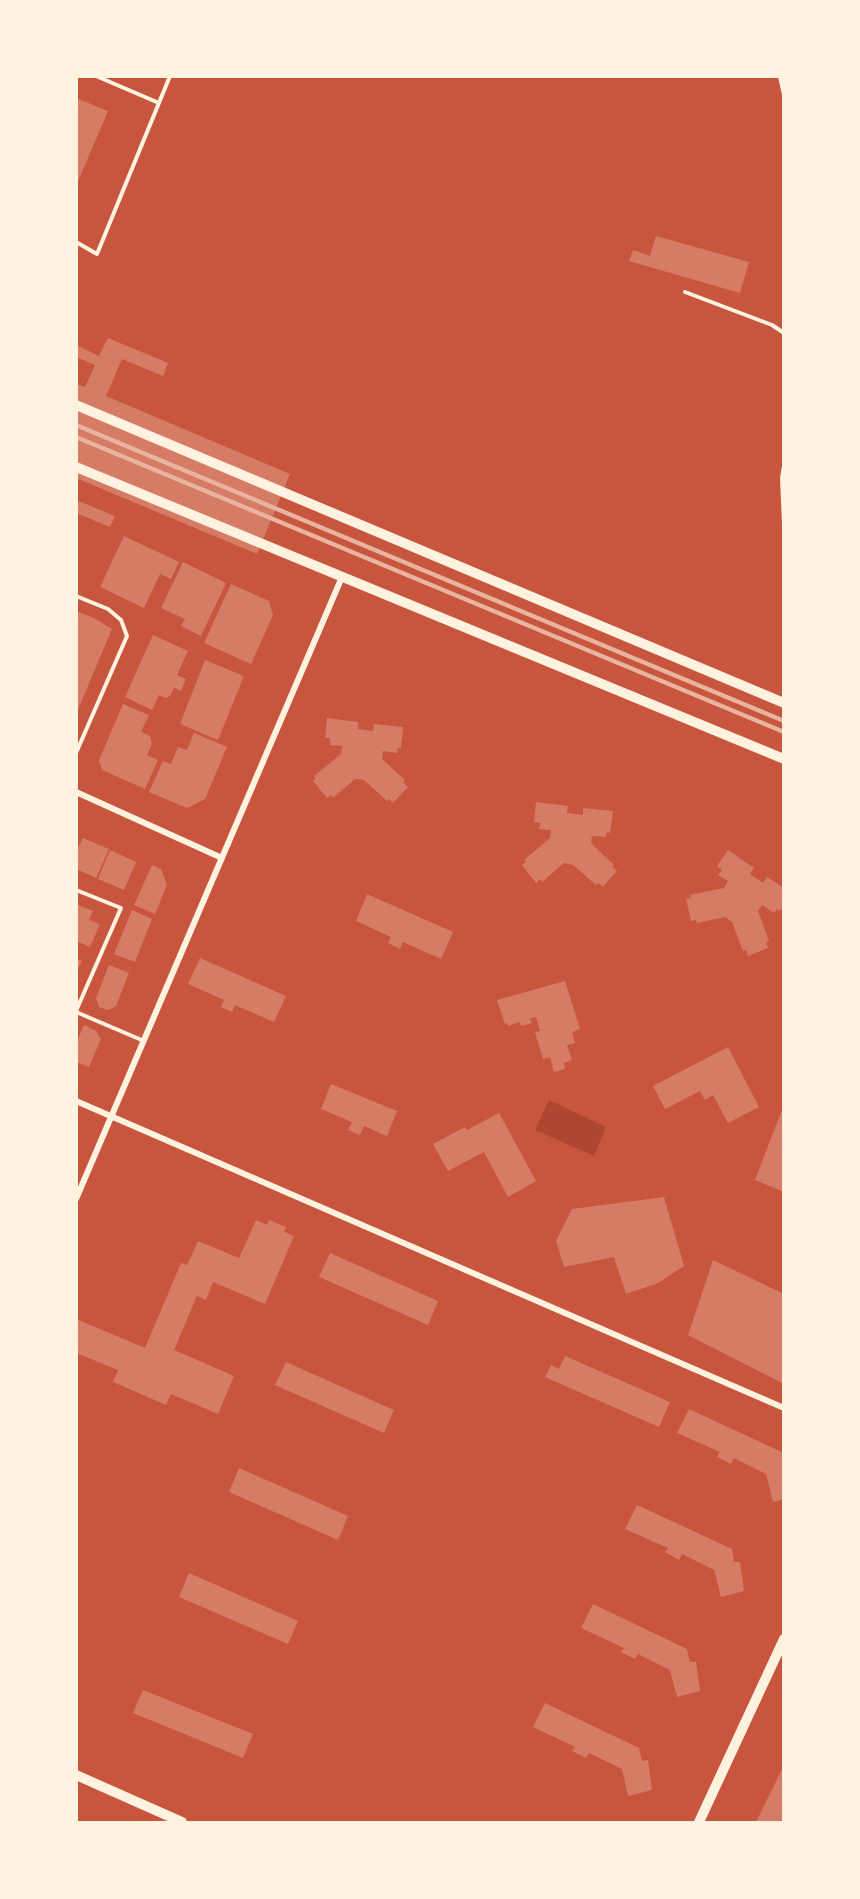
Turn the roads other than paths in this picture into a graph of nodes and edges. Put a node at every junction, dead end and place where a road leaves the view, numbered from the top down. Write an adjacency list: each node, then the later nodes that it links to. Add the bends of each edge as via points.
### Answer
1 (96, 76): 5 (lane)
2 (170, 76): 5 (lane)
3 (780, 76): 4 (lane)
4 (783, 95)
5 (159, 103): 6 (lane, via 97,254)
6 (76, 242)
7 (685, 292): 8 (lane, via 772,325)
8 (783, 333)
9 (76, 405): 15 (main road)
10 (76, 466): 13 (main road)
11 (783, 466): 12 (lane)
12 (783, 524)
13 (342, 576): 17 (main road); 19 (street)
14 (76, 596): 16 (lane, via 108,609 121,620 127,636)
15 (783, 703)
16 (76, 753)
17 (783, 759)
18 (76, 792): 19 (street)
19 (222, 858): 22 (street)
20 (76, 890): 21 (lane, via 121,908)
21 (76, 1012): 22 (lane)
22 (144, 1041): 24 (street)
23 (76, 1101): 24 (street)
24 (112, 1116): 25 (street); 26 (street)
25 (76, 1199)
26 (783, 1408)
27 (783, 1639): 30 (main road)
28 (76, 1775): 29 (main road)
29 (182, 1822)
30 (699, 1822)

